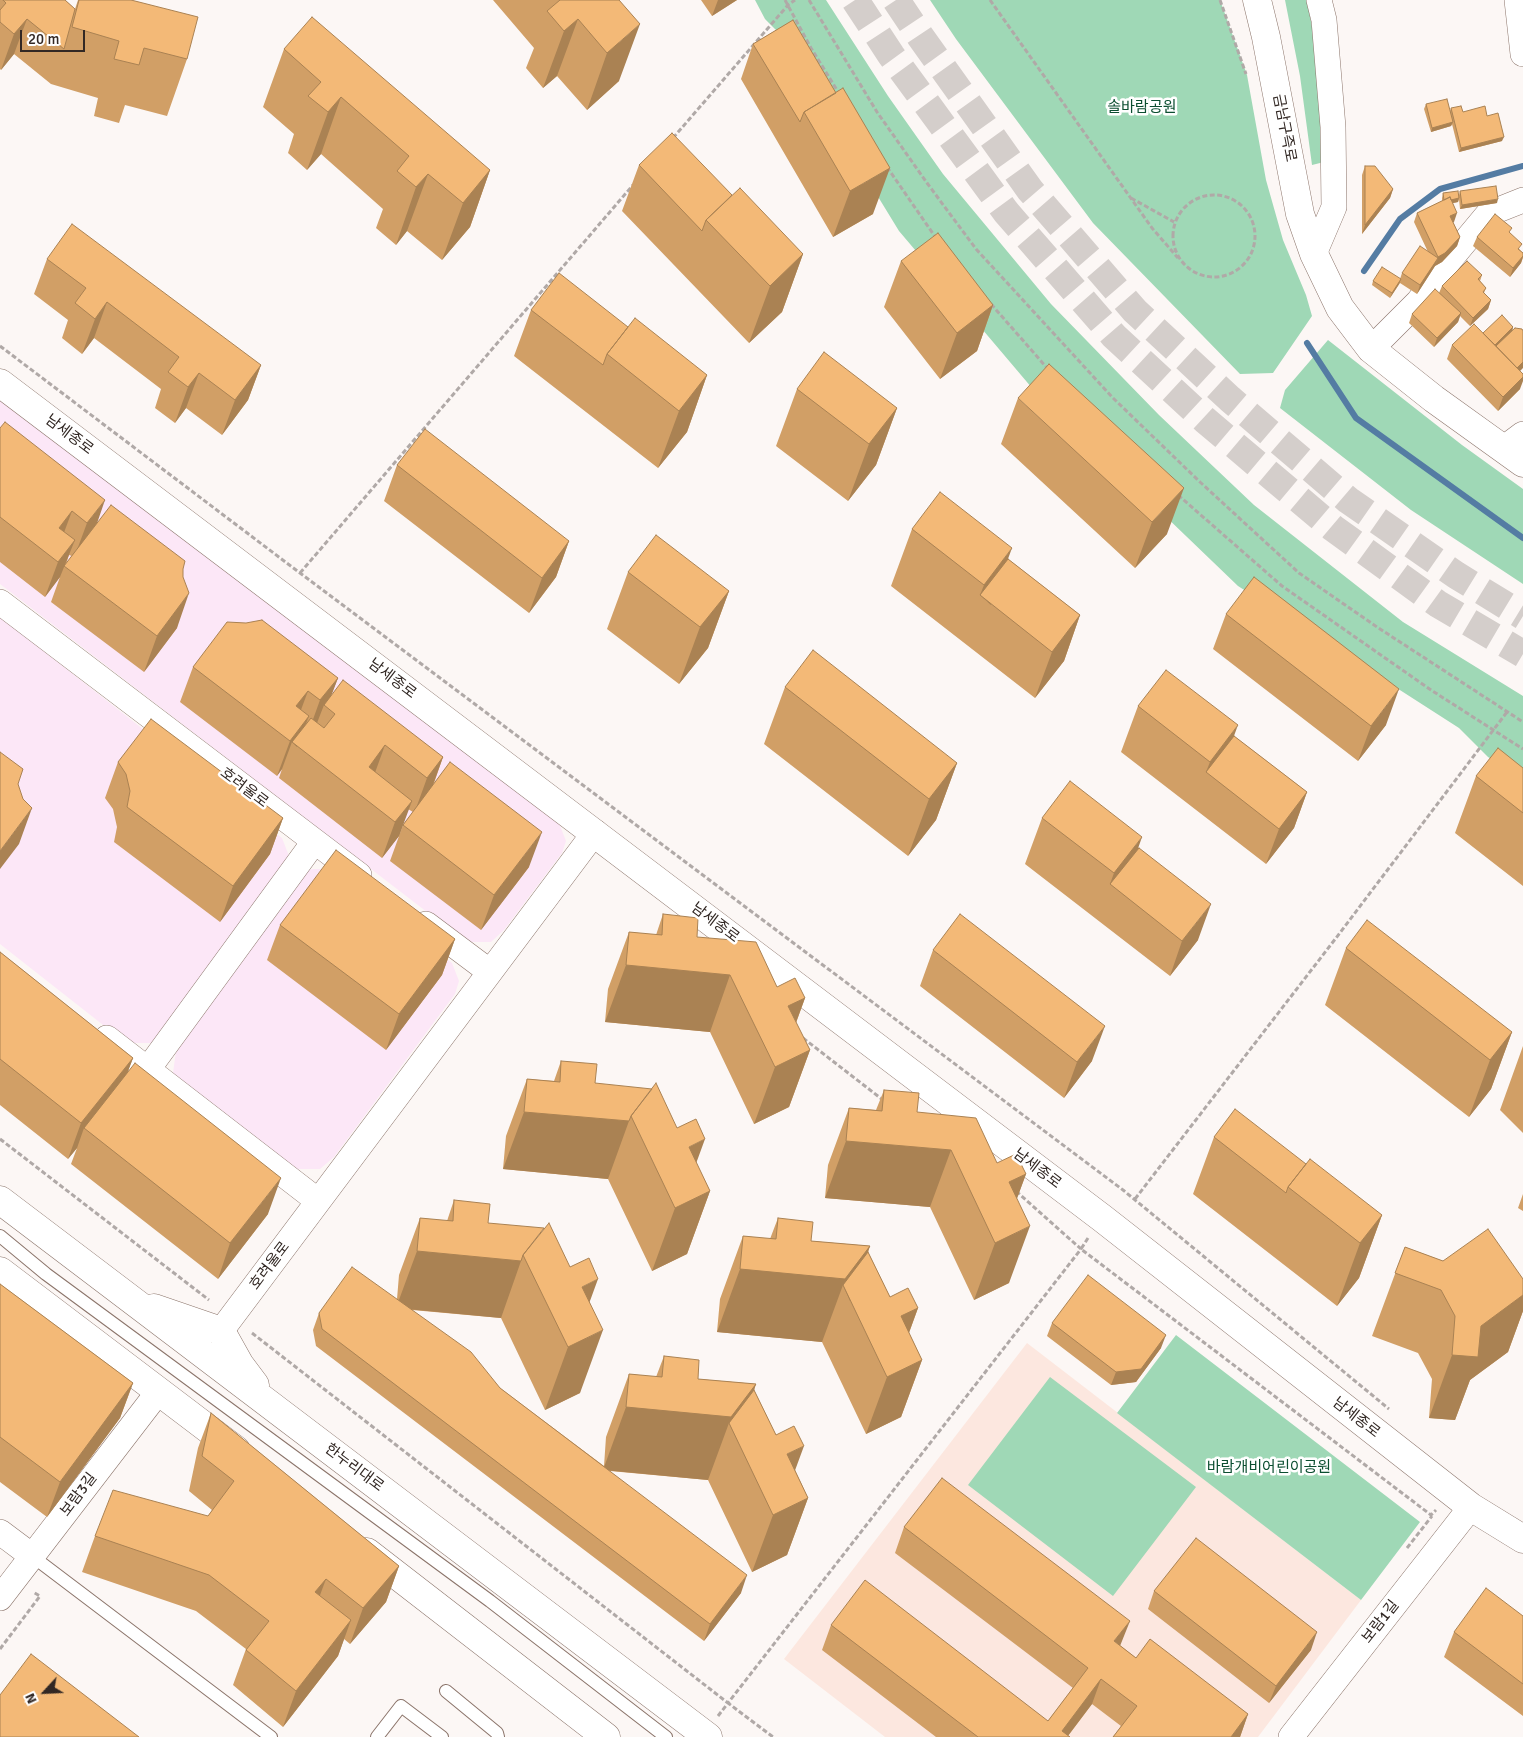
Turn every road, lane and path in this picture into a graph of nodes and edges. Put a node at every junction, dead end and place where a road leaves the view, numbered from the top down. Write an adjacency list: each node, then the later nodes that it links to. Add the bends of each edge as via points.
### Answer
1 (785, 0): 8 (path)
2 (794, 0): 8 (path)
3 (809, 0): 29 (path, via 878,112 976,248 1113,398 1299,573)
4 (990, 0): 14 (path)
5 (1257, 0): 18 (street, 금남구즉로, via 1300,214)
6 (1320, 0): 18 (street, via 1333,127 1334,207)
7 (1517, 0): 9 (street)
8 (788, 6): 10 (path); 11 (path)
9 (1523, 54)
10 (840, 96)
11 (668, 145)
12 (886, 167): 17 (path)
13 (636, 181): 27 (path)
14 (1130, 198): 16 (path); 19 (path)
15 (1523, 200): 22 (street, via 1488,214 1419,300)
16 (1174, 222): 19 (path, via 1172,240); 19 (path, via 1191,200 1218,194 1243,206 1255,231 1249,258 1227,275 1214,278 1200,275)
17 (940, 242)
18 (1314, 254): 22 (street, 금남구즉로, via 1340,308)
19 (1178, 258)
20 (987, 300): 23 (path)
21 (0, 346): 27 (path)
22 (1371, 349): 25 (street, 금남구즉로, via 1434,399)
23 (1050, 370)
24 (0, 383): 33 (street, 남세종로)
25 (1516, 449)
26 (1171, 489): 31 (path, via 1282,586)
27 (300, 573): 44 (path)
28 (0, 602): 34 (street, 호려울로)
29 (1506, 712): 30 (path); 31 (path)
30 (1523, 722)
31 (1493, 731): 32 (path); 44 (path)
32 (1523, 749)
33 (594, 832): 37 (street, 호려울로); 56 (street, 남세종로, via 1102,1218)
34 (314, 842): 35 (street, 호려울로); 40 (street)
35 (378, 889)
36 (410, 913): 37 (street)
37 (490, 972): 46 (street, 호려울로)
38 (86, 1022): 40 (street)
39 (796, 1033): 41 (path)
40 (148, 1069): 46 (street)
41 (887, 1102)
42 (0, 1139): 51 (path)
43 (1015, 1190): 48 (path)
44 (1134, 1199): 54 (path)
45 (0, 1200): 50 (street, 한누리대로)
46 (318, 1201): 51 (street, 호려울로)
47 (0, 1236): 70 (lane, via 46,1274 490,1601)
48 (1081, 1249): 57 (path); 64 (path)
49 (0, 1271): 52 (street)
50 (131, 1300): 51 (street); 53 (street, 한누리대로)
51 (226, 1324): 53 (street, via 240,1365); 64 (path)
52 (159, 1391): 55 (street); 61 (street, 보람3길)
53 (267, 1403): 71 (street, 한누리대로)
54 (1392, 1412)
55 (253, 1464)
56 (1471, 1508): 60 (street, 남세종로); 73 (street, 보람1길)
57 (1431, 1515)
58 (0, 1532): 61 (street)
59 (346, 1536): 69 (street)
60 (1523, 1539)
61 (32, 1556): 62 (street, 보람3길); 65 (lane)
62 (0, 1598)
63 (446, 1691): 68 (lane)
64 (728, 1703): 72 (path)
65 (271, 1737)
66 (377, 1737): 67 (lane, via 401,1706)
67 (442, 1737)
68 (498, 1737)
69 (606, 1737)
70 (666, 1737)
71 (708, 1737)
72 (772, 1737)
73 (1291, 1737)

